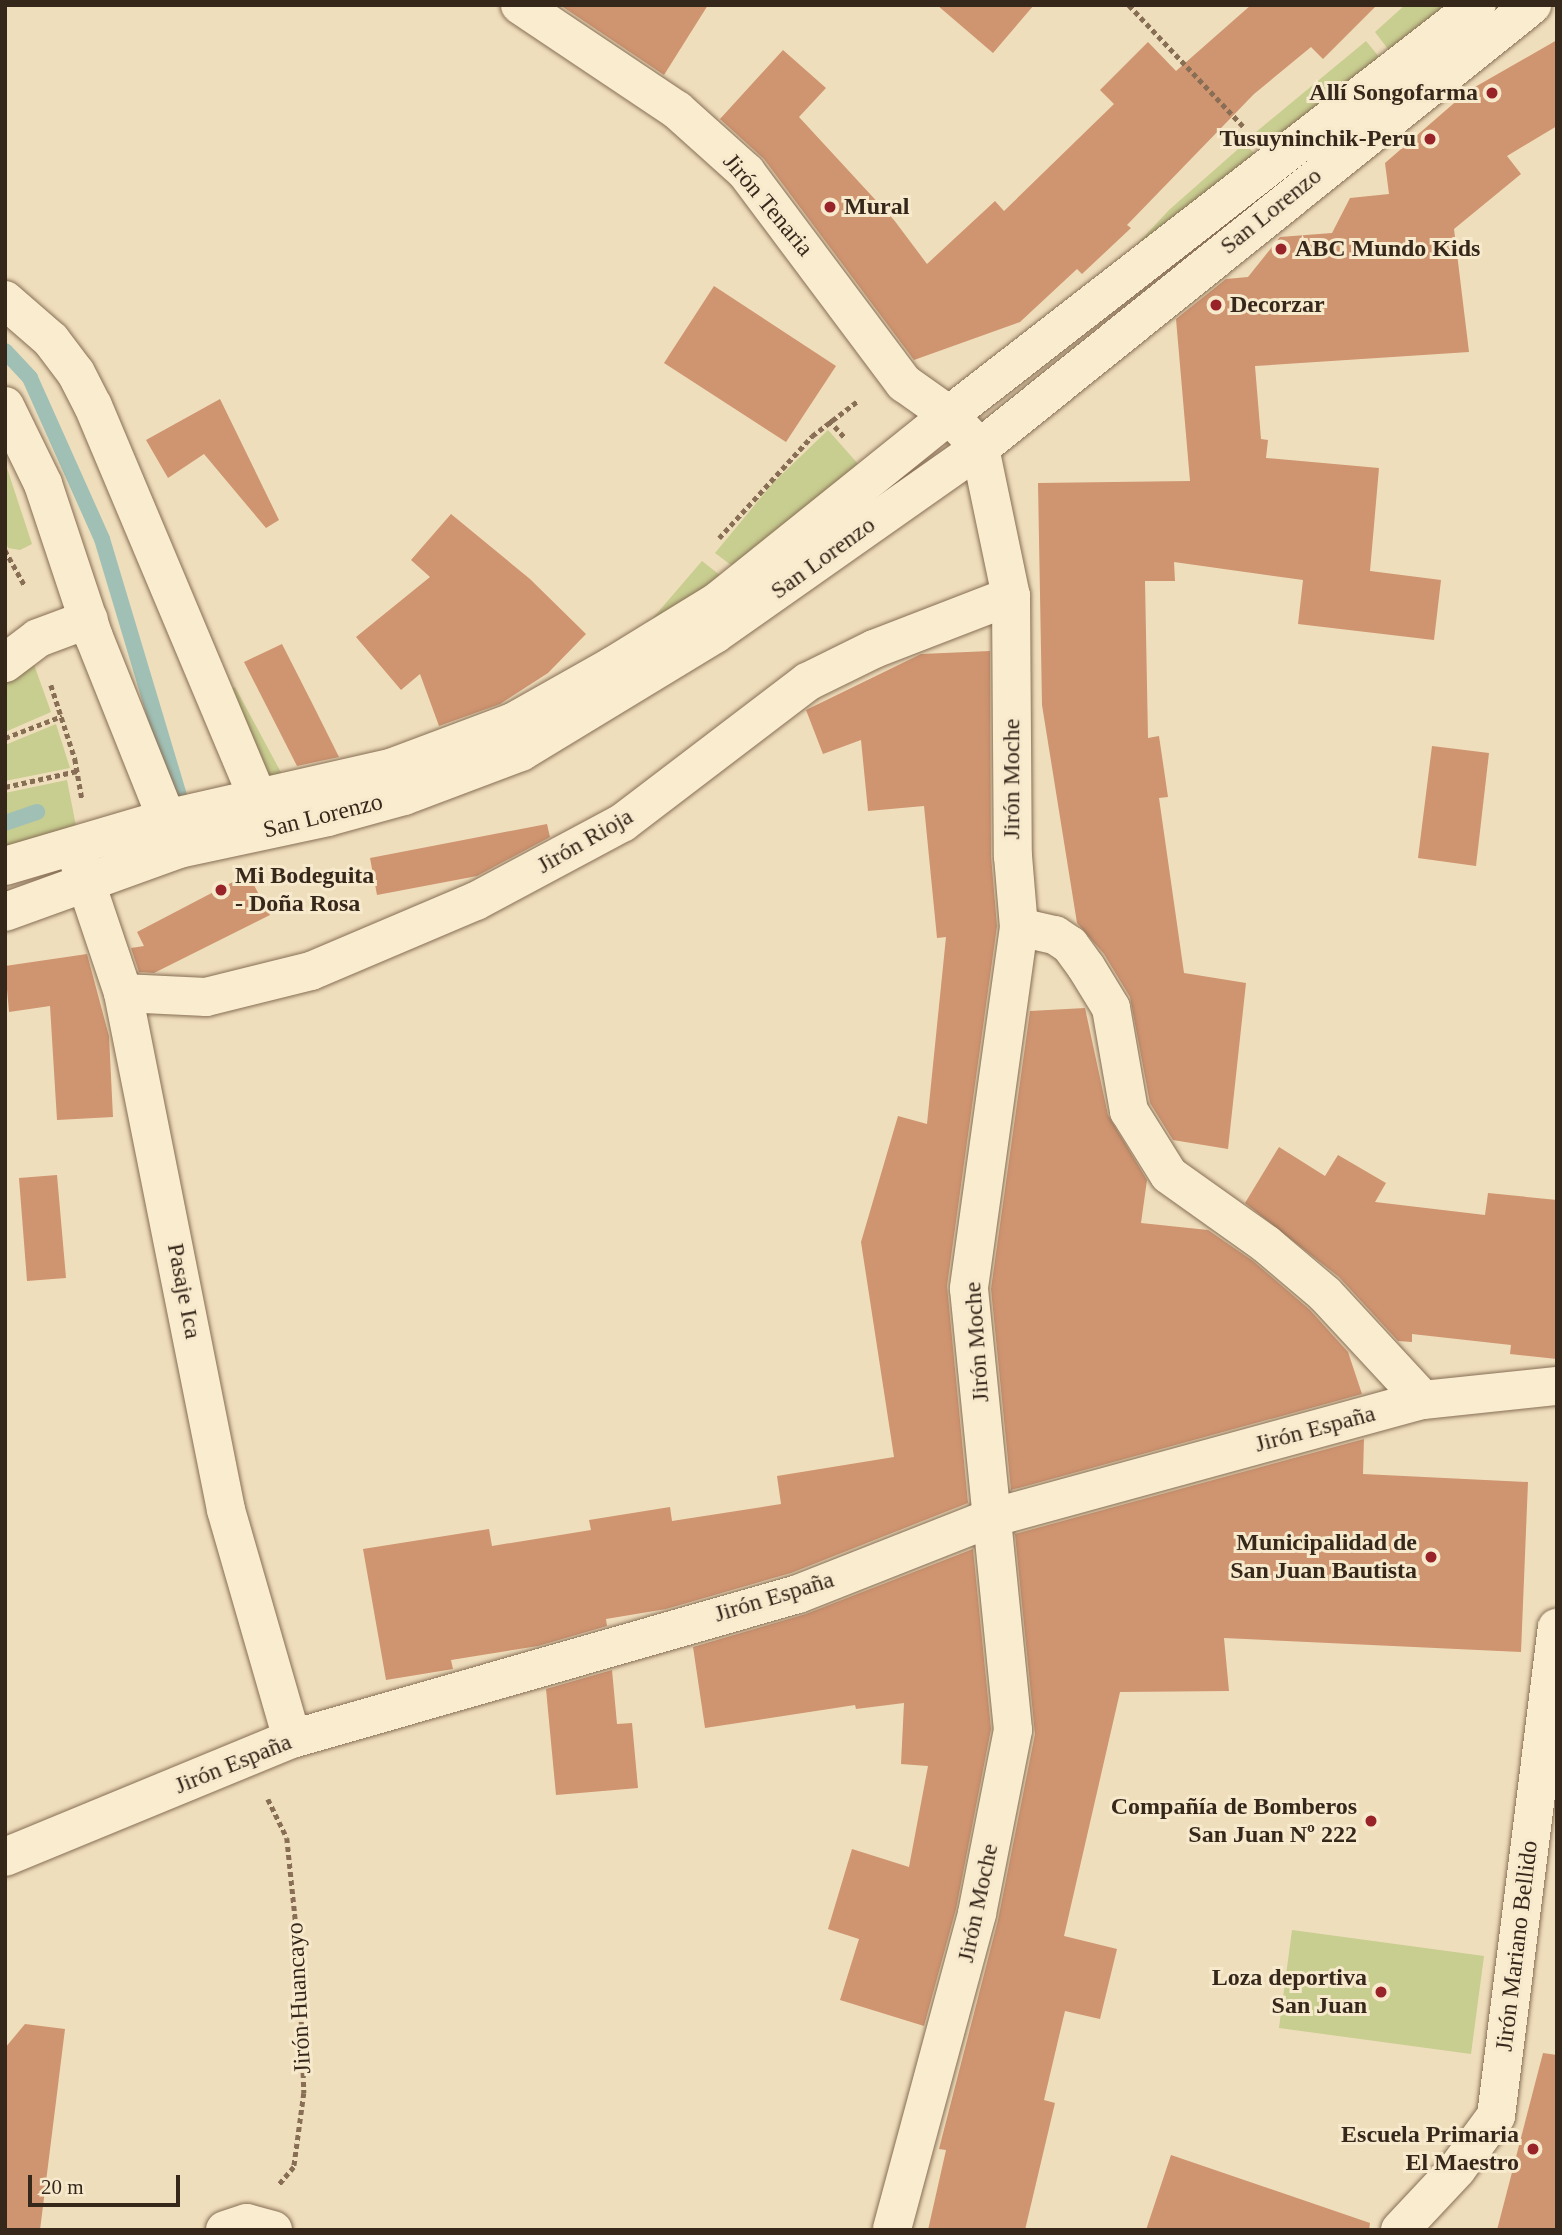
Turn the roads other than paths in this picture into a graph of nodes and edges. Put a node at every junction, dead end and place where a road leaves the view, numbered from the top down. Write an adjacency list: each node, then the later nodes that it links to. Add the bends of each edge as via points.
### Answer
1 (520, 5): 6 (street, Jirón Tenaria, via 677,110 746,172 904,383)
2 (1477, 5): 6 (street, San Lorenzo)
3 (1532, 5): 7 (street, San Lorenzo)
4 (5, 300): 11 (street, via 51,340 82,384)
5 (5, 406): 9 (street, via 43,484)
6 (948, 415): 7 (street); 11 (street, San Lorenzo, via 718,601 513,722 390,758)
7 (980, 447): 8 (street, Jirón Moche); 11 (street, San Lorenzo, via 715,635 521,752 404,796)
8 (1011, 596): 17 (street, Jirón Moche, via 1013,856); 18 (street, Jirón Rioja, via 874,649 807,682 622,822 476,901 312,971 206,996)
9 (89, 619): 10 (street, via 38,638); 13 (street)
10 (5, 663)
11 (265, 814): 13 (street, San Lorenzo)
12 (78, 827): 13 (street, San Lorenzo); 14 (street, San Lorenzo); 15 (street, Pasaje Ica)
13 (172, 834): 15 (street, San Lorenzo)
14 (5, 866)
15 (86, 882): 16 (street, San Lorenzo); 18 (street, Pasaje Ica)
16 (5, 912)
17 (1019, 927): 20 (street, via 1055,935 1070,945 1111,1008 1129,1111 1169,1175 1266,1244 1325,1294); 21 (street, Jirón Moche, via 969,1289)
18 (123, 993): 24 (street, Pasaje Ica, via 226,1510)
19 (1557, 1386): 20 (street, Jirón España)
20 (1423, 1400): 21 (street, Jirón España)
21 (991, 1518): 24 (street, Jirón España, via 798,1594); 26 (street, Jirón Moche, via 1013,1730 977,1914)
22 (1557, 1628): 23 (street, Jirón Mariano Bellido)
23 (1556, 1637): 27 (street, Jirón Mariano Bellido, via 1496,2116 1457,2169)
24 (292, 1739): 25 (street, Jirón España)
25 (5, 1857)
26 (892, 2230)
27 (1400, 2230)

